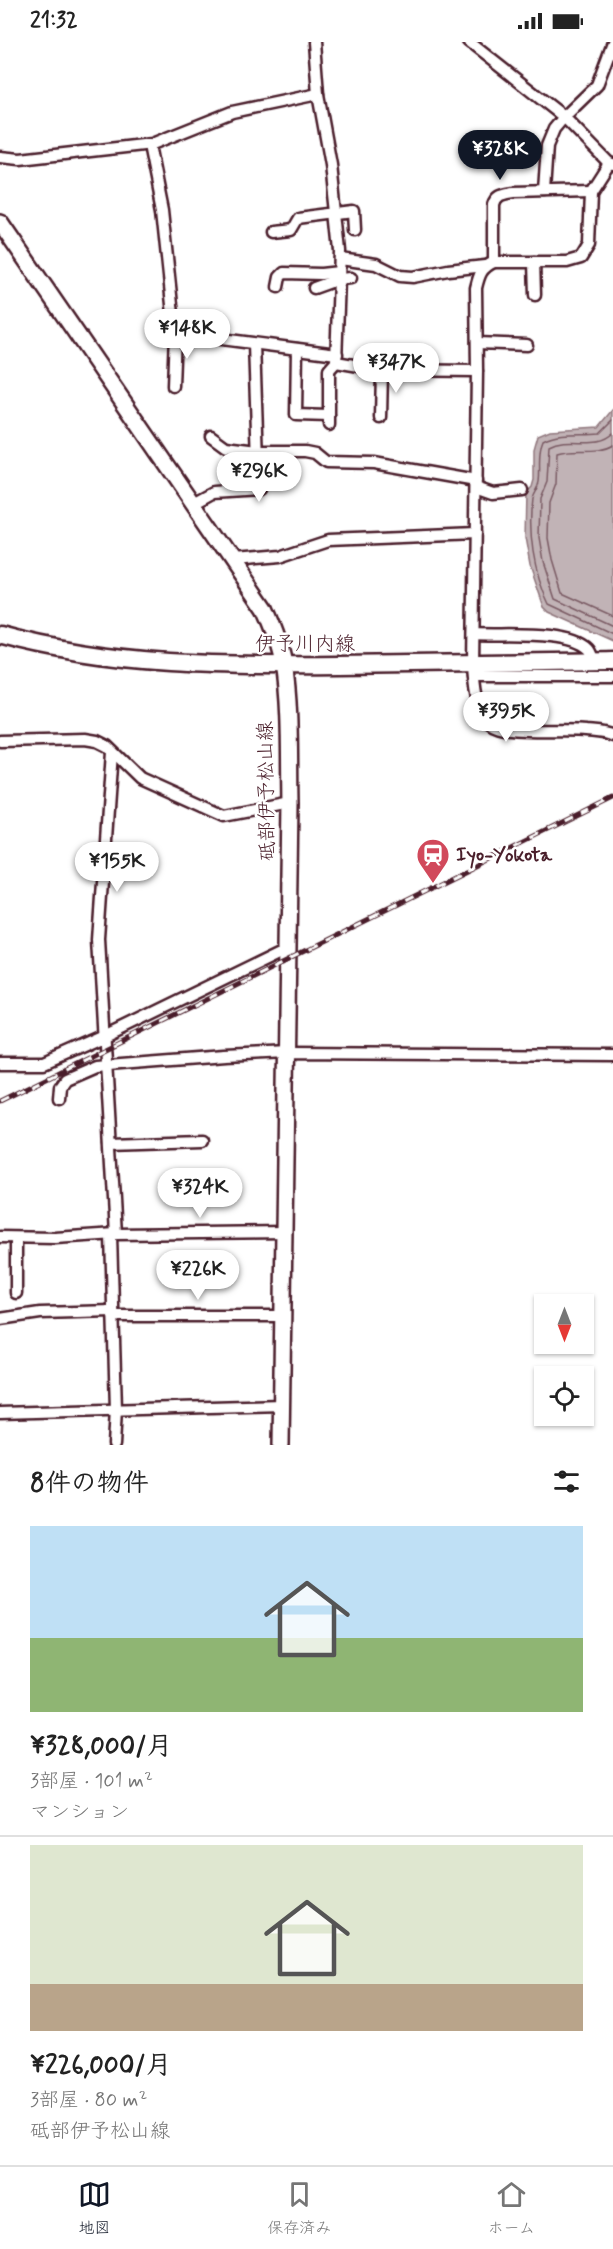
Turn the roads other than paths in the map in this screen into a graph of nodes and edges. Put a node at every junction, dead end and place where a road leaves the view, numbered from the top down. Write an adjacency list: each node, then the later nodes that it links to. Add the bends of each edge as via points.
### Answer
1 (314, 42): 4 (street)
2 (469, 42): 5 (street)
3 (613, 42): 5 (street, via 597,85)
4 (318, 94): 6 (street, via 232,112); 11 (street)
5 (564, 117): 8 (street); 10 (street, via 547,146)
6 (149, 145): 7 (street, via 20,159); 23 (street, via 162,210)
7 (0, 157)
8 (611, 164): 9 (street)
9 (591, 191): 10 (street); 16 (street, via 586,253 573,261)
10 (544, 192): 17 (street, via 513,193 495,199)
11 (336, 214): 13 (street, via 354,212); 14 (street, via 298,218 291,230); 15 (street)
12 (0, 222): 37 (main road, 砥部伊予松山線)
13 (355, 230)
14 (271, 232)
15 (340, 259): 17 (street, via 376,264 400,276 413,277); 18 (street)
16 (534, 262): 17 (street); 22 (street)
17 (490, 264): 24 (street, via 481,271 476,288)
18 (339, 276): 19 (street); 20 (street, via 284,273); 21 (street); 28 (street)
19 (351, 278)
20 (278, 287)
21 (314, 288)
22 (535, 295)
23 (175, 333): 25 (street); 31 (street)
24 (477, 343): 26 (street); 30 (street)
25 (254, 344): 27 (street); 34 (street)
26 (527, 345)
27 (297, 349): 28 (street); 28 (street, via 296,416 329,420 329,370)
28 (337, 358): 29 (street)
29 (382, 369): 30 (street); 32 (street)
30 (477, 371): 35 (street)
31 (173, 386)
32 (381, 418)
33 (211, 436): 34 (street, via 226,447)
34 (258, 451): 35 (street, via 305,451 326,462 374,463); 37 (street, via 259,489 214,492)
35 (476, 484): 36 (street, via 493,493); 38 (street)
36 (522, 490)
37 (194, 503): 39 (main road, 砥部伊予松山線)
38 (475, 534): 39 (street, via 328,540 280,556); 40 (street)
39 (233, 560): 44 (main road, 砥部伊予松山線, via 265,608)
40 (474, 634): 43 (street, via 555,635 585,645); 45 (street)
41 (0, 635): 44 (main road, 伊予川内線, via 136,661)
42 (613, 661): 43 (main road, 伊予川内線)
43 (595, 662): 45 (main road, 伊予川内線)
44 (284, 665): 45 (main road, 伊予川内線); 50 (main road, 砥部伊予松山線)
45 (474, 670): 46 (street); 47 (street, via 478,701 490,723 508,729 580,730)
46 (613, 676)
47 (613, 736)
48 (0, 741): 49 (street, via 85,739 98,741)
49 (112, 752): 50 (street, via 140,778 224,816); 52 (street, via 99,940)
50 (290, 803): 51 (main road, 砥部伊予松山線)
51 (288, 947): 52 (street); 53 (main road, 砥部伊予松山線)
52 (105, 1036): 55 (street, via 44,1063); 56 (street)
53 (287, 1053): 54 (street); 56 (street); 60 (main road, 砥部伊予松山線)
54 (613, 1055)
55 (0, 1063)
56 (107, 1066): 57 (street, via 86,1068 65,1079); 59 (street)
57 (59, 1098)
58 (202, 1140): 59 (street)
59 (111, 1143): 61 (street)
60 (285, 1232): 61 (street); 66 (main road, 砥部伊予松山線)
61 (113, 1235): 63 (street); 65 (street)
62 (0, 1237): 63 (street)
63 (16, 1238): 64 (street)
64 (16, 1293)
65 (113, 1313): 66 (street); 67 (street, via 40,1313); 69 (street)
66 (284, 1316): 68 (main road, 砥部伊予松山線)
67 (0, 1318)
68 (282, 1405): 69 (street); 72 (main road, 砥部伊予松山線)
69 (116, 1409): 70 (street); 71 (street)
70 (0, 1413)
71 (114, 1445)
72 (281, 1445)

